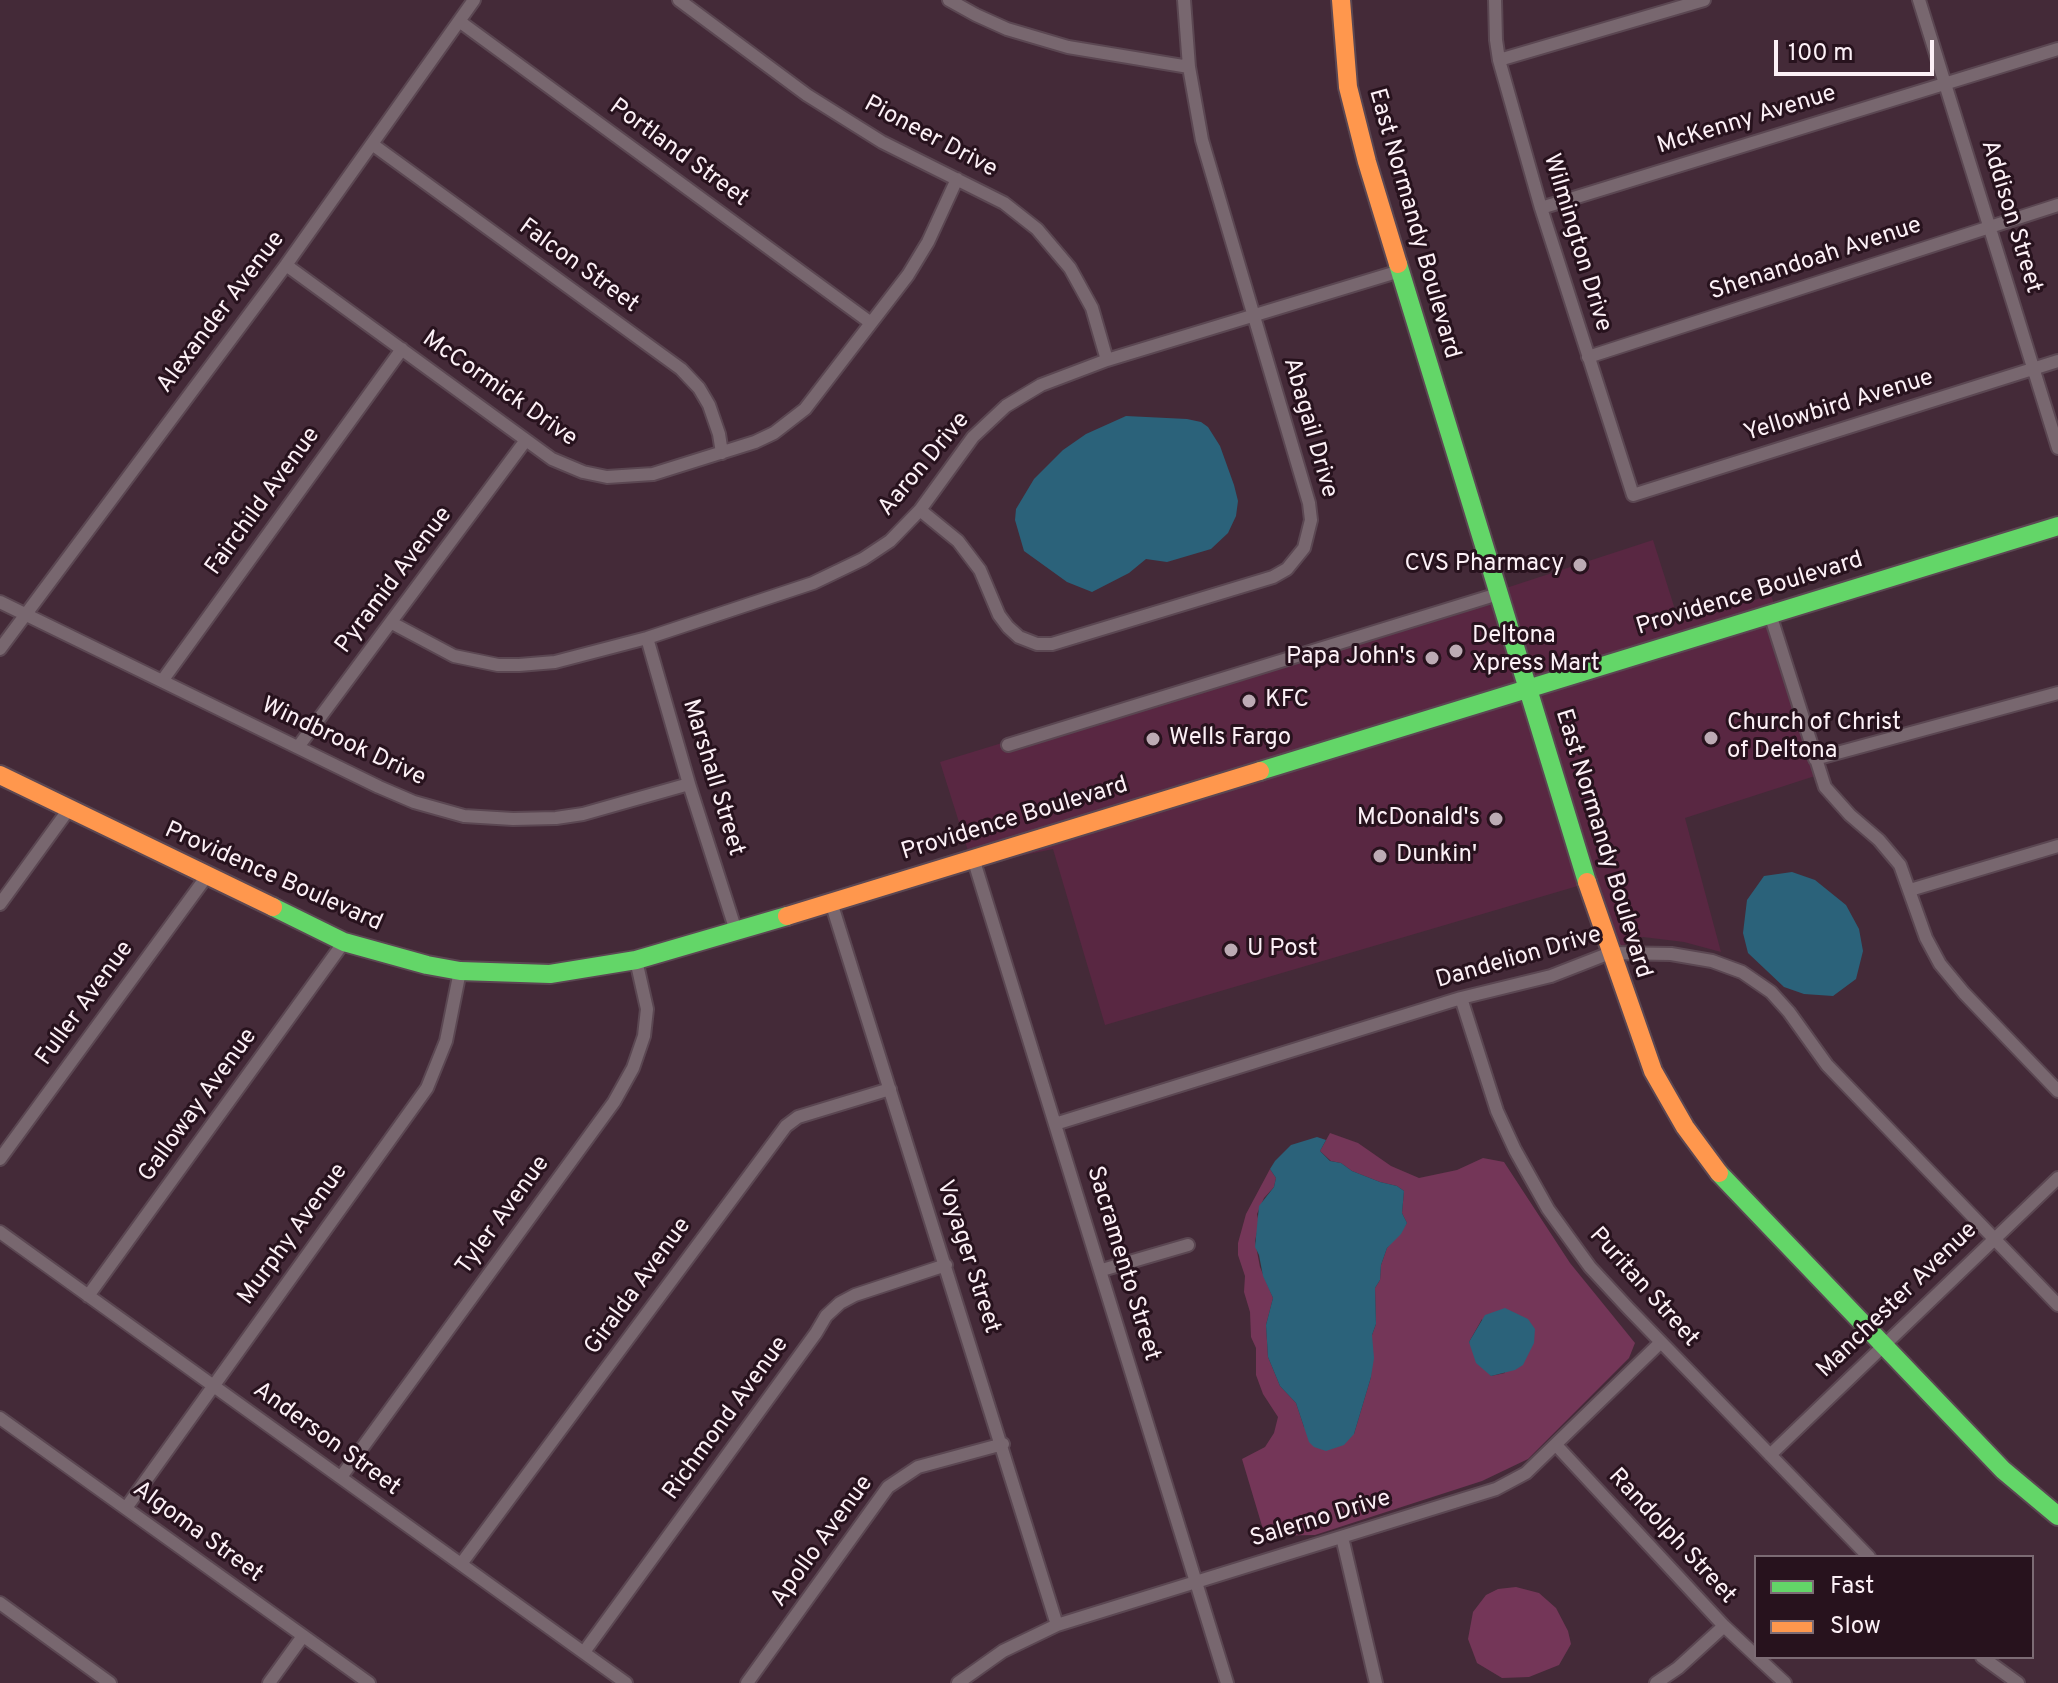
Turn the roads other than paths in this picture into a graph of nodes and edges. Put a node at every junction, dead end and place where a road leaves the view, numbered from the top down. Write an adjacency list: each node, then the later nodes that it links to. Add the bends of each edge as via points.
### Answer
1 (474, 0): 9 (street, Alexander Avenue)
2 (679, 0): 15 (street, Pioneer Drive, via 807,95 882,142)
3 (949, 0): 12 (street, via 1007,29 1068,47)
4 (1184, 0): 12 (street, Abagail Drive)
5 (1341, 0): 20 (main road, East Normandy Boulevard, via 1348,87)
6 (1495, 0): 11 (street, Wilmington Drive)
7 (1704, 0): 11 (street)
8 (1919, 0): 13 (street, Addison Street)
9 (459, 21): 14 (street, Alexander Avenue); 22 (street, Portland Street)
10 (2058, 49): 13 (street, McKenny Avenue)
11 (1499, 60): 17 (street, Wilmington Drive)
12 (1189, 67): 21 (street, Abagail Drive, via 1202,140)
13 (1945, 84): 17 (street, McKenny Avenue); 18 (street, Addison Street)
14 (372, 144): 19 (street, Alexander Avenue); 30 (street, Falcon Street, via 681,369 709,405)
15 (957, 179): 22 (street, McCormick Drive, via 928,242); 25 (street, Pioneer Drive, via 1004,203 1037,229 1070,268 1092,308)
16 (2058, 205): 18 (street, Shenandoah Avenue)
17 (1541, 208): 24 (street, Wilmington Drive)
18 (1990, 226): 24 (street, Shenandoah Avenue); 27 (street, Addison Street)
19 (286, 265): 23 (street, McCormick Drive); 36 (street, Alexander Avenue)
20 (1400, 271): 21 (street, Aaron Drive); 34 (main road, East Normandy Boulevard)
21 (1253, 314): 25 (street, Aaron Drive); 32 (street, Abagail Drive, via 1309,503 1304,548 1287,569 1052,644 1037,644 1008,627 980,570 958,541)
22 (871, 323): 30 (street, McCormick Drive, via 805,409 774,433)
23 (402, 349): 28 (street, McCormick Drive); 41 (street, Fairchild Avenue)
24 (1588, 357): 31 (street, Wilmington Drive)
25 (1107, 360): 32 (street, Aaron Drive, via 1041,385 1006,406 973,437)
26 (2058, 361): 27 (street, Yellowbird Avenue)
27 (2033, 369): 29 (street, Addison Street); 31 (street, Yellowbird Avenue)
28 (526, 440): 30 (street, McCormick Drive, via 552,459 607,477 653,474); 38 (street, Pyramid Avenue)
29 (2058, 448)
30 (722, 453)
31 (1633, 495)
32 (920, 510): 39 (street, Aaron Drive, via 890,541 813,583)
33 (2058, 526): 37 (main road, Providence Boulevard)
34 (1498, 594): 42 (main road, East Normandy Boulevard); 44 (street)
35 (0, 602): 36 (street, Windbrook Drive)
36 (25, 614): 40 (street, Alexander Avenue); 41 (street, Windbrook Drive)
37 (1770, 614): 42 (main road, Providence Boulevard); 46 (street)
38 (392, 623): 39 (street, Aaron Drive, via 454,656 498,665 555,662); 45 (street, Pyramid Avenue)
39 (647, 638): 48 (street, Marshall Street)
40 (0, 649)
41 (162, 681): 45 (street, Windbrook Drive)
42 (1528, 688): 51 (main road, Providence Boulevard); 58 (main road, East Normandy Boulevard)
43 (2058, 693): 46 (street)
44 (1008, 745)
45 (298, 747): 48 (street, Windbrook Drive, via 414,802 464,816 556,818)
46 (1815, 759): 53 (street, via 1825,787 1900,865)
47 (0, 775): 49 (main road, Providence Boulevard)
48 (689, 784): 56 (street, Marshall Street)
49 (69, 809): 52 (main road, Providence Boulevard); 55 (street)
50 (2058, 846): 53 (street)
51 (973, 858): 54 (main road, Providence Boulevard); 64 (street, Sacramento Street)
52 (207, 876): 57 (main road, Providence Boulevard); 65 (street, Fuller Avenue)
53 (1910, 890): 63 (street, via 1940,964)
54 (831, 902): 56 (main road, Providence Boulevard); 62 (street, Voyager Street)
55 (0, 904)
56 (736, 931): 59 (main road, Providence Boulevard)
57 (344, 942): 60 (main road, Providence Boulevard); 72 (street, Galloway Avenue)
58 (1610, 953): 61 (street, Dandelion Drive, via 1551,976); 68 (street, Dandelion Drive, via 1712,961 1742,972 1771,992 1827,1065); 75 (main road, East Normandy Boulevard, via 1653,1071 1685,1127 1727,1184)
59 (636, 960): 60 (main road, Providence Boulevard, via 550,974); 81 (street, Tyler Avenue, via 647,1009 644,1036 614,1102)
60 (460, 971): 76 (street, Murphy Avenue, via 446,1041 427,1088)
61 (1461, 998): 64 (street, Dandelion Drive); 74 (street, Puritan Street, via 1497,1111 1548,1209 1590,1267)
62 (890, 1089): 70 (street, Voyager Street); 86 (street, Giralda Avenue, via 798,1117 786,1126)
63 (2058, 1091)
64 (1055, 1124): 71 (street, Sacramento Street)
65 (0, 1159)
66 (2058, 1178): 68 (street, Manchester Avenue)
67 (0, 1232): 72 (street, Anderson Street)
68 (1993, 1239): 73 (street, Dandelion Drive); 75 (street, Manchester Avenue)
69 (1188, 1245): 71 (street)
70 (946, 1265): 78 (street, Voyager Street); 92 (street, Richmond Avenue, via 855,1295 826,1316)
71 (1102, 1270): 87 (street, Sacramento Street)
72 (88, 1296): 76 (street, Anderson Street)
73 (2058, 1305)
74 (1660, 1343): 79 (street, Salerno Drive); 80 (street, Puritan Street)
75 (1884, 1347): 80 (street, Manchester Avenue); 83 (main road, East Normandy Boulevard, via 2003,1470)
76 (213, 1386): 81 (street, Anderson Street); 82 (street, Murphy Avenue)
77 (0, 1418): 82 (street, Algoma Street)
78 (1003, 1444): 89 (street, Voyager Street); 100 (street, Apollo Avenue, via 918,1467 888,1487)
79 (1557, 1446): 84 (street, Salerno Drive, via 1526,1473 1496,1489); 90 (street, Randolph Street)
80 (1770, 1455): 85 (street, Puritan Street)
81 (341, 1477): 86 (street, Anderson Street)
82 (126, 1508): 91 (street, Algoma Street)
83 (2058, 1516)
84 (1342, 1537): 87 (street, Salerno Drive); 103 (street)
85 (1867, 1555)
86 (461, 1564): 92 (street, Anderson Street)
87 (1197, 1582): 89 (street, Salerno Drive); 102 (street, Sacramento Street)
88 (0, 1603): 96 (street)
89 (1057, 1625): 101 (street, Salerno Drive, via 1003,1651)
90 (1724, 1626): 93 (street, Randolph Street); 104 (street)
91 (303, 1636): 97 (street); 98 (street, Algoma Street)
92 (584, 1652): 99 (street, Anderson Street)
93 (1754, 1653)
94 (1760, 1659): 105 (street, Randolph Street)
95 (1985, 1659): 106 (street)
96 (110, 1683)
97 (269, 1683)
98 (369, 1683)
99 (626, 1683)
100 (747, 1683)
101 (958, 1683)
102 (1227, 1683)
103 (1376, 1683)
104 (1656, 1683)
105 (1785, 1683)
106 (2018, 1683)

